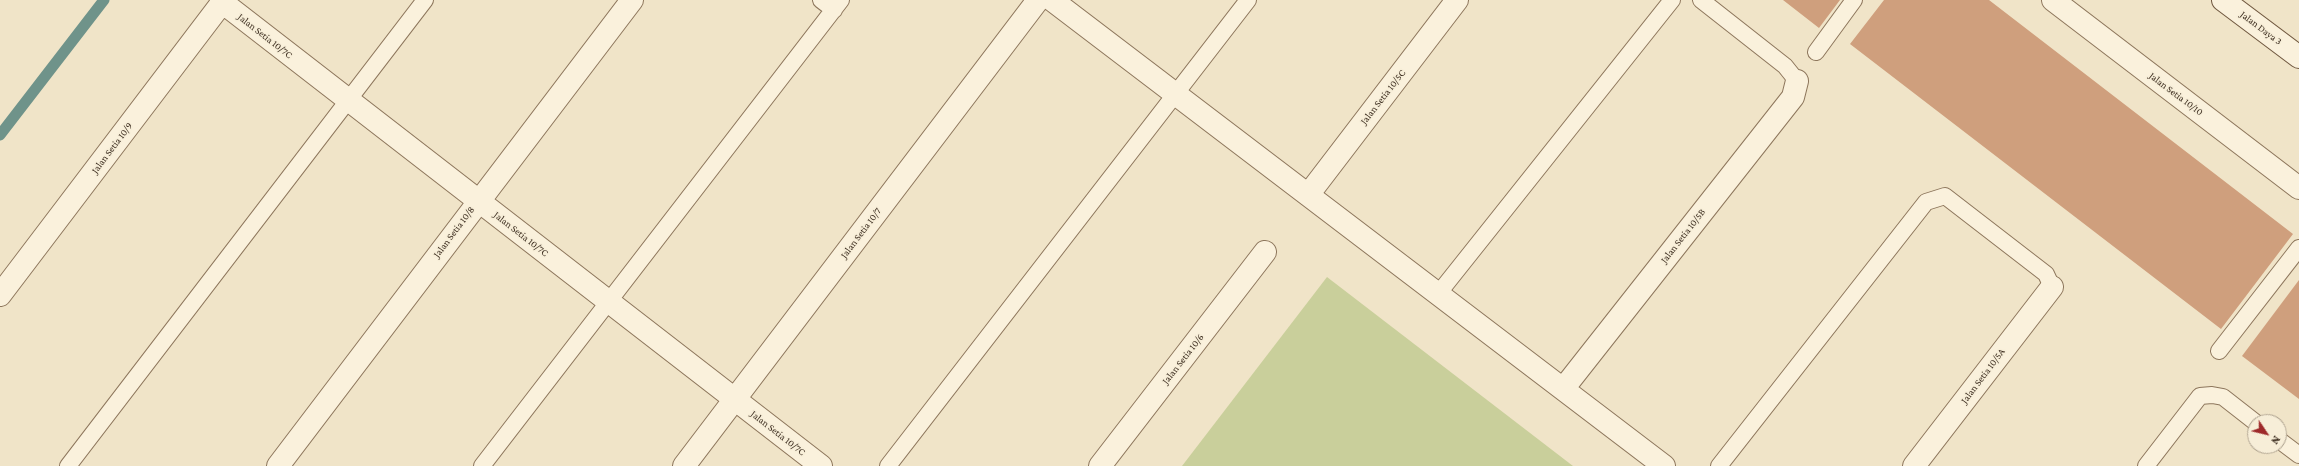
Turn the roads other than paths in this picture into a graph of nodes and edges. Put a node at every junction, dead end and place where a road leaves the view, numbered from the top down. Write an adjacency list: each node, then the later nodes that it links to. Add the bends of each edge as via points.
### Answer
1 (425, 0): 18 (lane)
2 (632, 0): 21 (street, Jalan Setia 10/8)
3 (1038, 0): 30 (street, Jalan Setia 10/7)
4 (1052, 0): 17 (street)
5 (1248, 0): 17 (lane)
6 (1457, 0): 20 (street, Jalan Setia 10/5C)
7 (1672, 0): 25 (lane)
8 (1701, 0): 16 (lane, via 1785,66)
9 (1854, 0): 14 (lane)
10 (2053, 0): 19 (street, Jalan Setia 10/10)
11 (2223, 0): 15 (street, Jalan Daya 3)
12 (223, 1): 18 (street, Jalan Setia 10/7C); 26 (street, Jalan Setia 10/9)
13 (832, 3): 27 (lane)
14 (1816, 52)
15 (2299, 56)
16 (1797, 81): 29 (street, Jalan Setia 10/5B, via 1792,97)
17 (1176, 94): 20 (street); 39 (lane)
18 (348, 100): 21 (street, Jalan Setia 10/7C); 34 (lane)
19 (2299, 188)
20 (1308, 195): 25 (street)
21 (478, 200): 27 (street, Jalan Setia 10/7C); 35 (street, Jalan Setia 10/8)
22 (2299, 248): 28 (lane)
23 (1265, 252): 40 (street, Jalan Setia 10/6)
24 (2052, 287): 42 (lane, via 2046,274 1945,196 1926,202); 43 (street, Jalan Setia 10/5A)
25 (1438, 294): 29 (street)
26 (0, 295)
27 (608, 301): 30 (street, Jalan Setia 10/7C); 36 (lane)
28 (2219, 351)
29 (1563, 389): 41 (street)
30 (735, 399): 37 (street, Jalan Setia 10/7); 38 (street, Jalan Setia 10/7C)
31 (2247, 415): 44 (lane, via 2223,398 2212,395 2200,396)
32 (2287, 446): 33 (lane)
33 (2299, 455)
34 (68, 466)
35 (278, 466)
36 (482, 466)
37 (684, 466)
38 (821, 466)
39 (888, 466)
40 (1100, 466)
41 (1664, 466)
42 (1719, 466)
43 (1914, 466)
44 (2146, 466)

